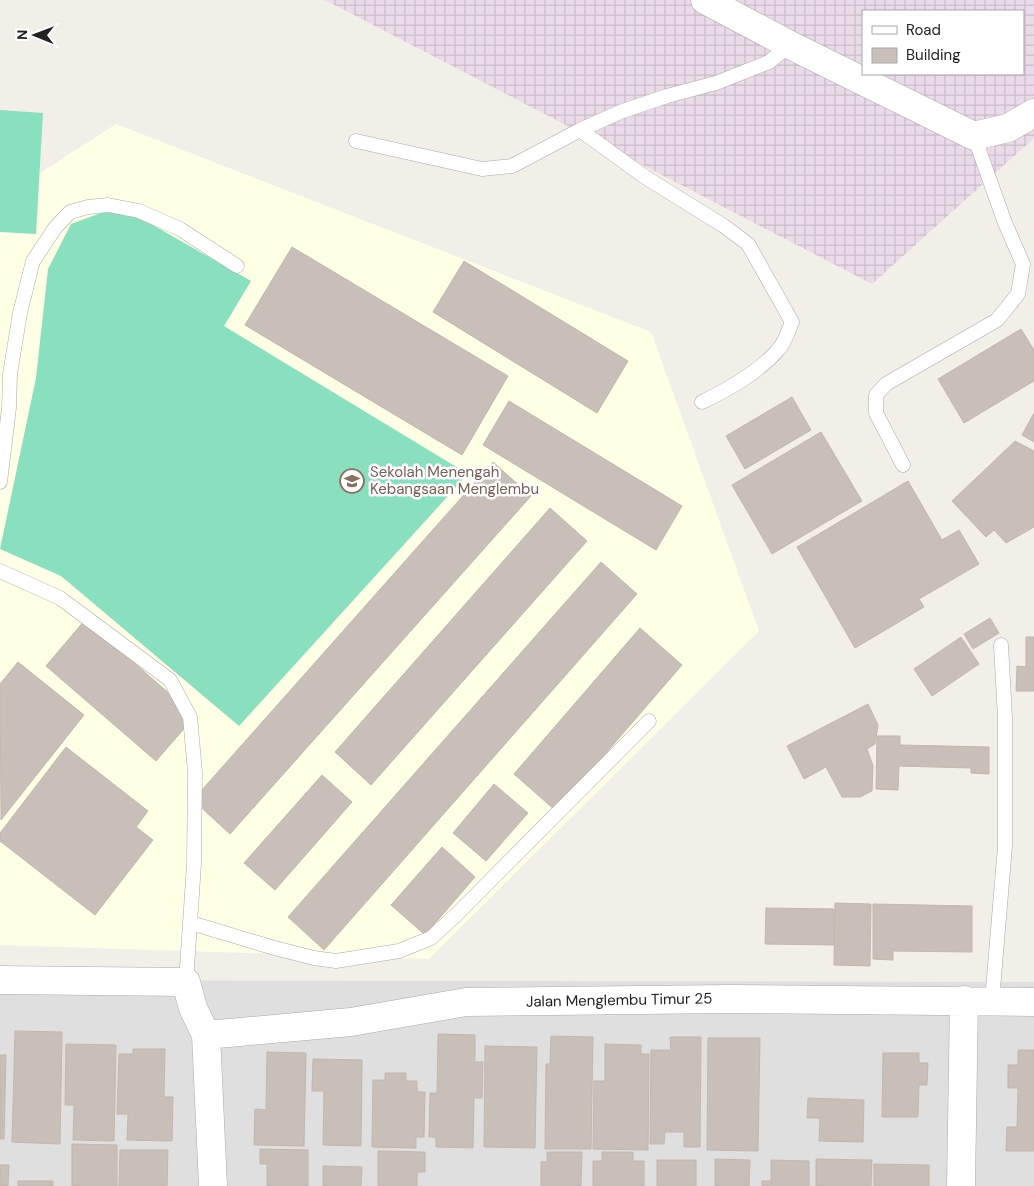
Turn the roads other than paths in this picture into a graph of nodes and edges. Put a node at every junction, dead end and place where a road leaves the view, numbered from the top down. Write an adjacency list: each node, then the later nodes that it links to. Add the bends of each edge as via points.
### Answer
1 (706, 0): 2 (street)
2 (790, 44): 4 (lane, via 769,62 716,83 620,112); 5 (street)
3 (1034, 113): 5 (street, via 1008,128)
4 (580, 130): 6 (lane, via 512,166 482,169); 8 (lane, via 748,244 792,322 780,349 755,371)
5 (974, 136): 9 (lane, via 1023,264 1018,294 996,320 886,384 876,395 876,413)
6 (356, 141)
7 (238, 266): 10 (lane, via 180,229 139,211 108,205 70,212 33,261 20,312 10,374)
8 (702, 402)
9 (903, 466)
10 (0, 482)
11 (0, 571): 14 (lane, via 60,598 170,680 190,717 195,772)
12 (1001, 645): 18 (lane, via 1005,718 1005,846)
13 (649, 721): 14 (lane, via 431,938 398,950 336,961 271,947)
14 (191, 922): 16 (lane)
15 (0, 980): 16 (street)
16 (186, 982): 20 (street, via 193,1008)
17 (964, 1000): 18 (street, Jalan Menglembu Timur 25); 20 (street, Jalan Menglembu Timur 25, via 466,1002 352,1022); 22 (street)
18 (992, 1001): 19 (street, Jalan Menglembu Timur 25)
19 (1034, 1002)
20 (206, 1035): 21 (street)
21 (212, 1186)
22 (961, 1186)

